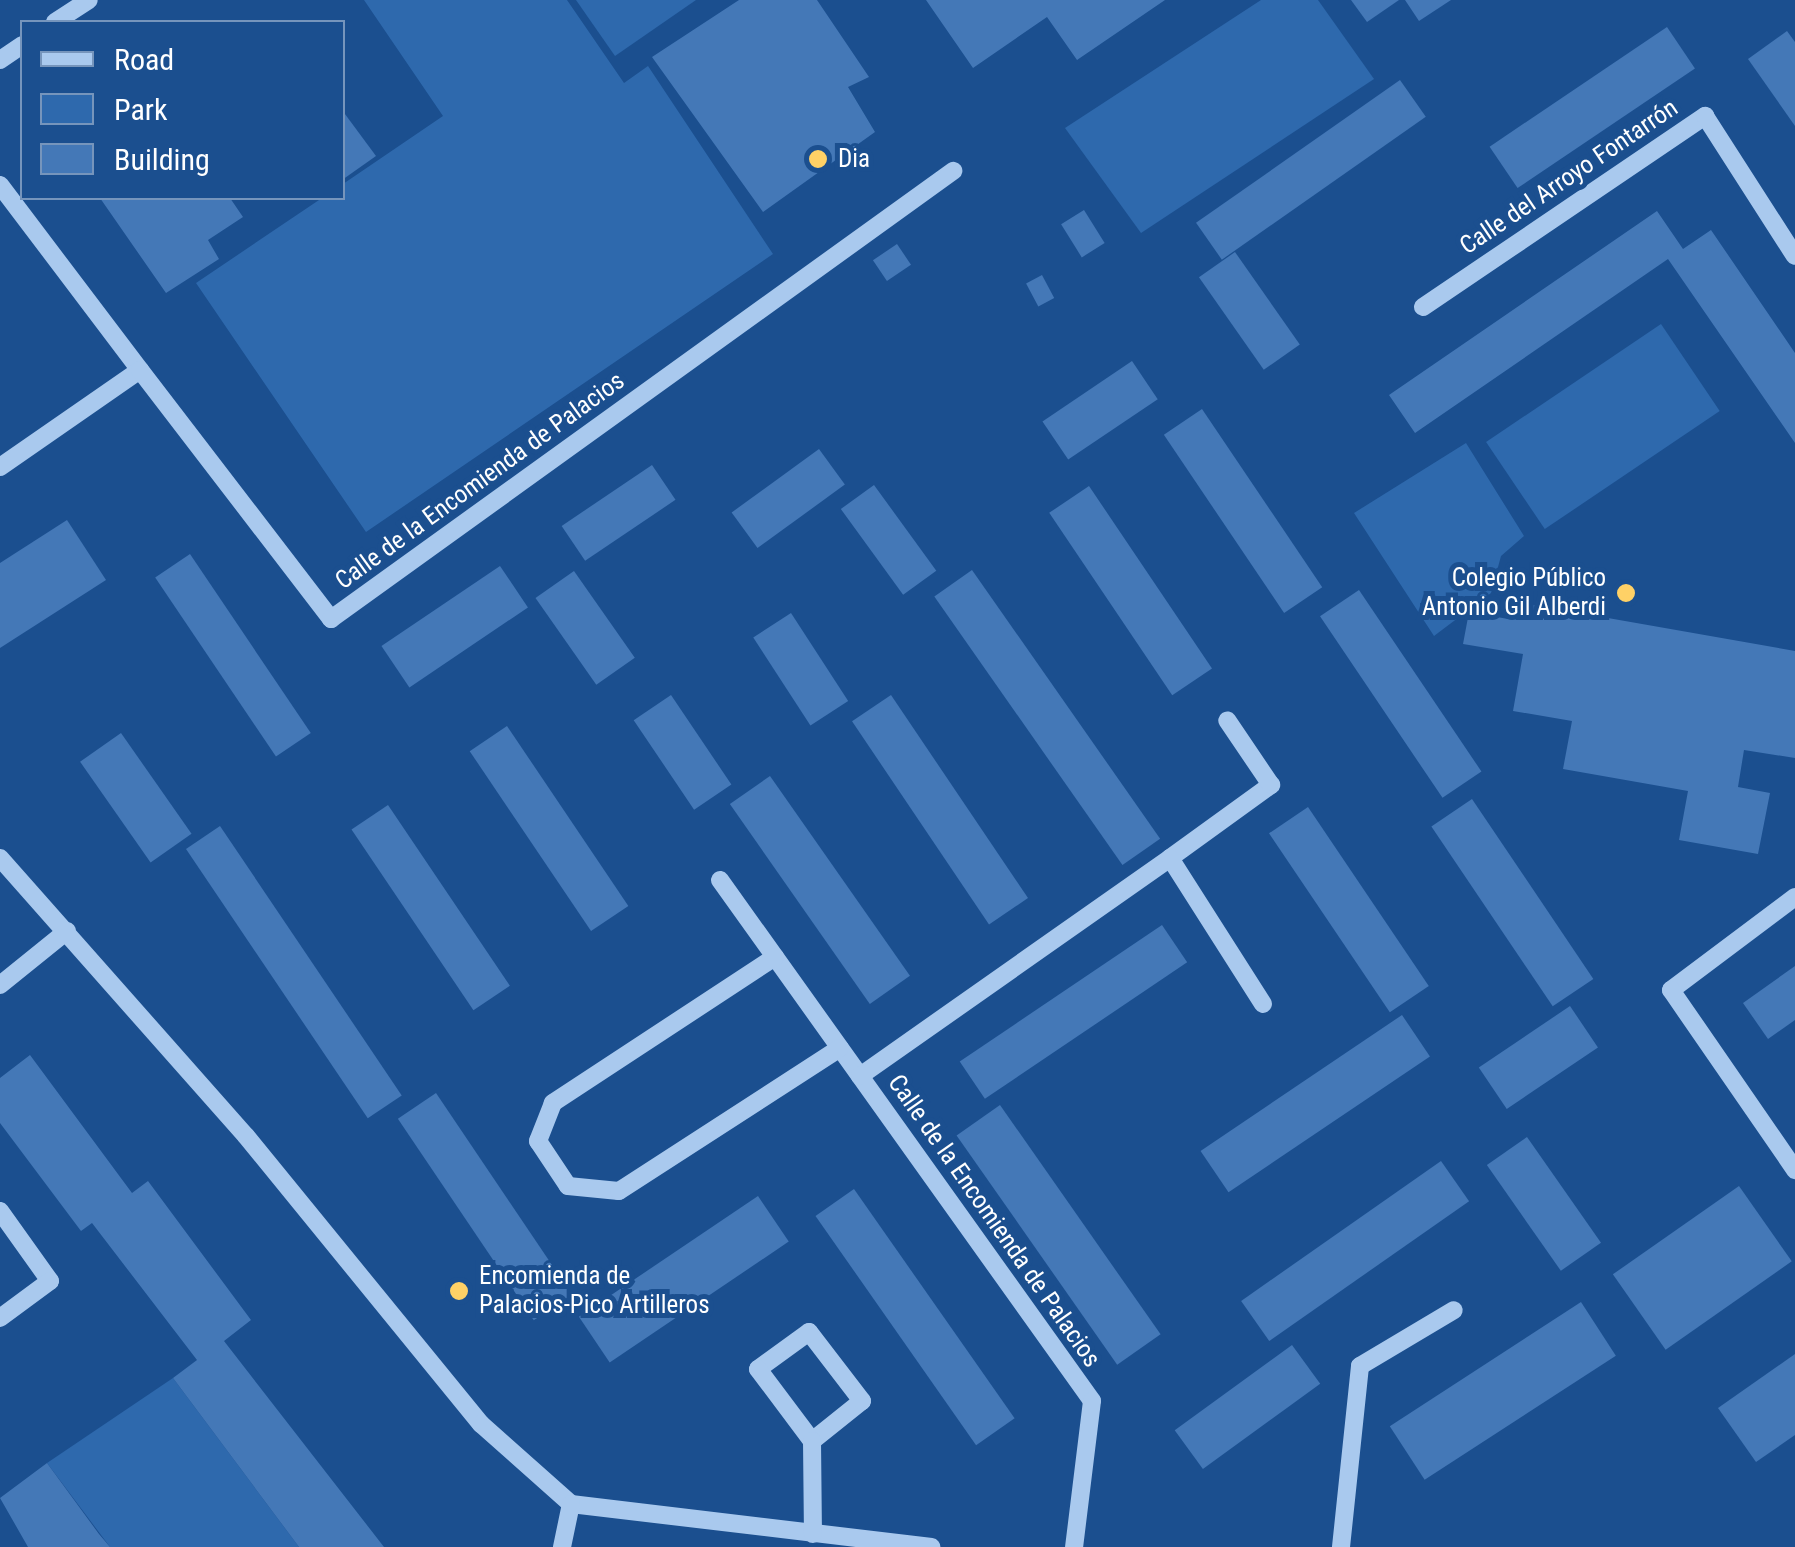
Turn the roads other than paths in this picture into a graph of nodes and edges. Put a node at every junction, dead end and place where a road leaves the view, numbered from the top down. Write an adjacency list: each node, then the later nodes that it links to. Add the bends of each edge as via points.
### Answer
1 (89, 0): 2 (street)
2 (58, 20)
3 (953, 171): 7 (street, Calle de la Encomienda de Palacios, via 331,619)
4 (0, 185): 7 (street)
5 (1795, 256): 6 (street, Calle del Arroyo Fontarrón, via 1705,116)
6 (1423, 307)
7 (140, 370): 8 (street)
8 (0, 467)
9 (1227, 720): 11 (street, via 1270,786)
10 (0, 858): 14 (street)
11 (1170, 858): 17 (street); 19 (street)
12 (720, 880): 15 (street, Calle de la Encomienda de Palacios)
13 (1795, 897): 20 (street, via 1671,990)
14 (67, 931): 16 (street); 25 (street, via 481,1424)
15 (775, 957): 18 (street, Calle de la Encomienda de Palacios); 18 (street, via 554,1103 538,1141 568,1186 619,1192)
16 (0, 985)
17 (1264, 1004)
18 (840, 1048): 19 (street, Calle de la Encomienda de Palacios)
19 (860, 1076): 30 (street, Calle de la Encomienda de Palacios, via 1092,1401)
20 (1795, 1170)
21 (0, 1211): 23 (street, via 50,1281)
22 (1454, 1310): 31 (street, via 1360,1366)
23 (0, 1318)
24 (812, 1442): 24 (street, via 758,1369 809,1332 862,1401); 26 (street)
25 (571, 1504): 27 (street); 28 (street)
26 (813, 1534): 27 (street); 29 (street)
27 (770, 1538)
28 (562, 1547)
29 (931, 1547)
30 (1074, 1547)
31 (1341, 1547)

